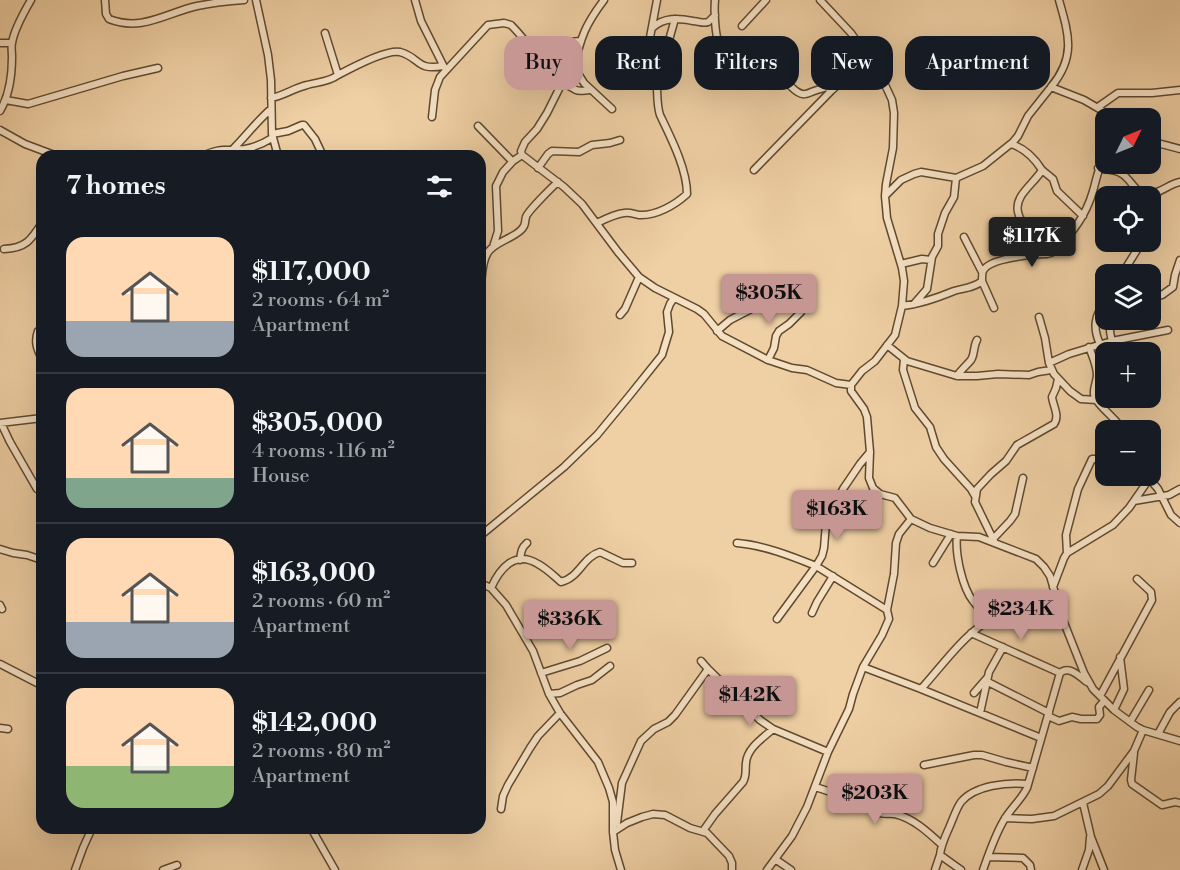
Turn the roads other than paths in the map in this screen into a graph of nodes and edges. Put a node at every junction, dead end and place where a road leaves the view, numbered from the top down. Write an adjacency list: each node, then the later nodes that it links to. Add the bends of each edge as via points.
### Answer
1 (31, 0): 24 (street)
2 (105, 0): 3 (street, via 109,19 127,23 146,23 197,6)
3 (244, 0)
4 (256, 0): 39 (street, via 268,55)
5 (415, 0): 26 (street, via 420,21)
6 (604, 0): 18 (street)
7 (657, 0): 15 (street)
8 (715, 0): 12 (street)
9 (766, 0): 14 (street)
10 (820, 0): 22 (street)
11 (1059, 0): 29 (street, via 1068,34 1068,53 1060,76)
12 (715, 15): 13 (street, via 707,22); 21 (street)
13 (675, 19): 15 (street); 20 (street)
14 (742, 26)
15 (652, 28): 19 (street)
16 (326, 33): 27 (street)
17 (520, 36): 26 (street, via 511,25 488,25)
18 (582, 36)
19 (650, 36)
20 (670, 36)
21 (718, 36)
22 (853, 36)
23 (0, 43): 24 (street)
24 (12, 43): 40 (street, via 11,83)
25 (158, 68): 40 (street, via 28,104)
26 (445, 68): 27 (street, via 424,66 404,54 389,52); 45 (street, via 436,83)
27 (338, 75): 39 (street)
28 (583, 82): 32 (street)
29 (1051, 87): 41 (street); 50 (street)
30 (558, 90): 58 (street, via 537,129 525,142)
31 (575, 90): 32 (street)
32 (590, 90): 43 (street)
33 (657, 90): 72 (street, via 658,108 682,165 687,194 665,209 641,215 626,212)
34 (796, 90): 35 (street, via 804,95)
35 (817, 90)
36 (833, 90): 61 (street)
37 (887, 90): 70 (street, via 892,100 893,148)
38 (1180, 90): 41 (street, via 1118,93)
39 (271, 98): 42 (street)
40 (6, 100): 44 (street)
41 (1098, 107)
42 (271, 109): 48 (street); 52 (street)
43 (612, 109)
44 (0, 111)
45 (432, 117)
46 (478, 126): 59 (street)
47 (0, 130): 54 (street)
48 (272, 136): 52 (street, via 257,146); 56 (street); 57 (street, via 304,125)
49 (621, 140): 60 (street, via 592,145 579,152 552,152)
50 (1011, 144): 62 (street, via 1024,150); 65 (street, via 983,166)
51 (1161, 145): 53 (street)
52 (232, 149): 55 (street)
53 (1180, 149)
54 (41, 150)
55 (217, 150)
56 (276, 150)
57 (320, 150)
58 (522, 155): 59 (street); 60 (street)
59 (513, 161): 76 (street, via 496,186 498,231)
60 (538, 168): 66 (street)
61 (754, 170)
62 (1042, 170): 71 (street); 74 (street, via 1019,202)
63 (1097, 174): 71 (street)
64 (1122, 174): 68 (street)
65 (957, 178): 70 (street, via 921,172 901,180); 79 (street)
66 (558, 182): 72 (street); 76 (street, via 526,216 522,229)
67 (1180, 182): 69 (street)
68 (1133, 186)
69 (1161, 190)
70 (885, 196): 81 (street, via 887,218)
71 (1083, 216): 82 (street, via 1051,253 1000,261)
72 (597, 223): 83 (street)
73 (36, 232): 77 (street, via 29,242)
74 (1023, 235)
75 (964, 237): 82 (street)
76 (493, 247): 78 (street)
77 (4, 249)
78 (486, 256)
79 (931, 260): 81 (street); 87 (street, via 927,289)
80 (1180, 260): 85 (street, via 1173,287)
81 (901, 264): 88 (street)
82 (982, 272): 84 (street)
83 (639, 277): 86 (street); 92 (street)
84 (982, 281): 87 (street); 90 (street)
85 (1161, 295)
86 (674, 298): 96 (street, via 704,314); 127 (street, via 667,312 669,332 662,355 630,395 564,467)
87 (914, 304): 88 (street)
88 (902, 306): 100 (street, via 895,335)
89 (755, 307): 96 (street)
90 (994, 308)
91 (801, 312): 104 (street, via 779,331)
92 (620, 315)
93 (1039, 317): 105 (street)
94 (1110, 330): 98 (street)
95 (1168, 330): 98 (street)
96 (717, 331): 104 (street)
97 (977, 340): 107 (street, via 971,360)
98 (1112, 341): 99 (street)
99 (1108, 342)
100 (887, 345): 103 (street); 109 (street)
101 (1095, 345): 102 (street)
102 (1089, 347): 105 (street); 106 (street)
103 (904, 359): 107 (street); 122 (street, via 903,370 915,408 930,427 936,447)
104 (768, 360): 109 (street)
105 (1050, 366): 107 (street, via 1029,375); 108 (street)
106 (1095, 366)
107 (957, 376)
108 (1058, 379): 110 (street, via 1081,399); 122 (street, via 1052,397 1057,415 1054,424 1017,445 976,489)
109 (850, 385): 115 (street, via 867,417)
110 (1095, 400)
111 (1105, 408): 113 (street)
112 (36, 419): 114 (street)
113 (1116, 420)
114 (1, 423): 120 (street)
115 (870, 452): 125 (street, via 869,478 873,488 895,498); 138 (street, via 849,480 826,523 824,548)
116 (1095, 459): 133 (street, via 1078,489 1066,536)
117 (1023, 478): 129 (street, via 1015,514)
118 (1143, 486): 124 (street)
119 (1155, 486): 123 (street)
120 (36, 487)
121 (1180, 489): 123 (street)
122 (975, 496): 129 (street)
123 (1163, 496): 124 (street); 126 (street)
124 (1134, 501): 133 (street, via 1108,529)
125 (911, 519): 128 (street); 145 (street, via 896,543)
126 (1180, 523)
127 (486, 531)
128 (954, 535): 129 (street); 137 (street); 148 (street, via 968,593)
129 (994, 541): 142 (street, via 1036,559)
130 (527, 543): 135 (street)
131 (737, 543): 138 (street)
132 (0, 549): 134 (street)
133 (1067, 553): 142 (street)
134 (36, 558)
135 (520, 560): 136 (street, via 538,564 561,582 572,578 592,554 600,552); 143 (street, via 503,568)
136 (632, 563)
137 (933, 563)
138 (816, 566): 139 (street); 147 (street)
139 (833, 576): 145 (street); 146 (street)
140 (1137, 579): 152 (street, via 1151,592 1152,600)
141 (486, 586): 143 (street)
142 (1053, 586): 144 (street)
143 (491, 588): 158 (street, via 526,638)
144 (1056, 595): 148 (street, via 1036,600); 162 (street)
145 (887, 610): 156 (street, via 889,619)
146 (812, 613)
147 (777, 619)
148 (994, 621): 149 (street)
149 (971, 633): 150 (street); 163 (street)
150 (1003, 647): 159 (street); 160 (street)
151 (606, 648): 158 (street)
152 (1120, 657): 167 (street); 169 (street, via 1124,689)
153 (701, 661): 157 (street)
154 (0, 664): 161 (street)
155 (610, 666): 166 (street, via 592,680)
156 (863, 667): 163 (street); 182 (street, via 849,709)
157 (708, 669): 176 (street); 191 (street, via 675,715 640,741 622,783)
158 (541, 673): 166 (street)
159 (1060, 673): 162 (street, via 1069,669); 172 (street)
160 (987, 679): 165 (street); 171 (street); 172 (street)
161 (36, 681)
162 (1089, 682): 167 (street)
163 (921, 689): 171 (street)
164 (1149, 690): 173 (street)
165 (974, 693)
166 (549, 694): 170 (street)
167 (1102, 699): 169 (street); 172 (street, via 1097,719 1072,717 1059,721)
168 (1180, 702): 178 (street)
169 (1114, 710): 173 (street)
170 (560, 713): 189 (street, via 530,748 503,796); 191 (street, via 604,774 613,802)
171 (980, 713): 179 (street)
172 (1048, 714): 179 (street)
173 (1130, 722): 177 (street)
174 (0, 728): 175 (street)
175 (8, 729)
176 (774, 729): 182 (street); 192 (street, via 753,747 746,760 746,777)
177 (1143, 730): 178 (street); 181 (street)
178 (1158, 734): 180 (street)
179 (1041, 738): 184 (street)
180 (1180, 741)
181 (1134, 751): 187 (street, via 1104,790); 188 (street, via 1132,784 1162,805)
182 (828, 752): 186 (street)
183 (924, 765): 184 (street, via 982,755)
184 (1032, 768): 185 (street)
185 (1028, 784): 190 (street, via 1023,797); 196 (street, via 1001,784 966,797)
186 (815, 787): 196 (street, via 882,814 905,818); 199 (street, via 797,828)
187 (1083, 803): 190 (street, via 1054,816); 195 (street)
188 (1180, 803)
189 (501, 809)
190 (1005, 818): 198 (street)
191 (614, 831): 192 (street, via 653,814); 204 (street)
192 (703, 831): 205 (street, via 729,856)
193 (89, 834): 201 (street)
194 (314, 834): 203 (street)
195 (1090, 837): 212 (street); 213 (street)
196 (942, 845): 197 (street)
197 (940, 855): 208 (street); 209 (street)
198 (988, 856): 210 (street); 211 (street, via 1023,858)
199 (775, 859): 206 (street); 207 (street)
200 (177, 866): 202 (street)
201 (75, 870)
202 (163, 870)
203 (335, 870)
204 (621, 870)
205 (732, 870)
206 (767, 870)
207 (791, 870)
208 (935, 870)
209 (961, 870)
210 (983, 870)
211 (1030, 870)
212 (1083, 870)
213 (1104, 870)

